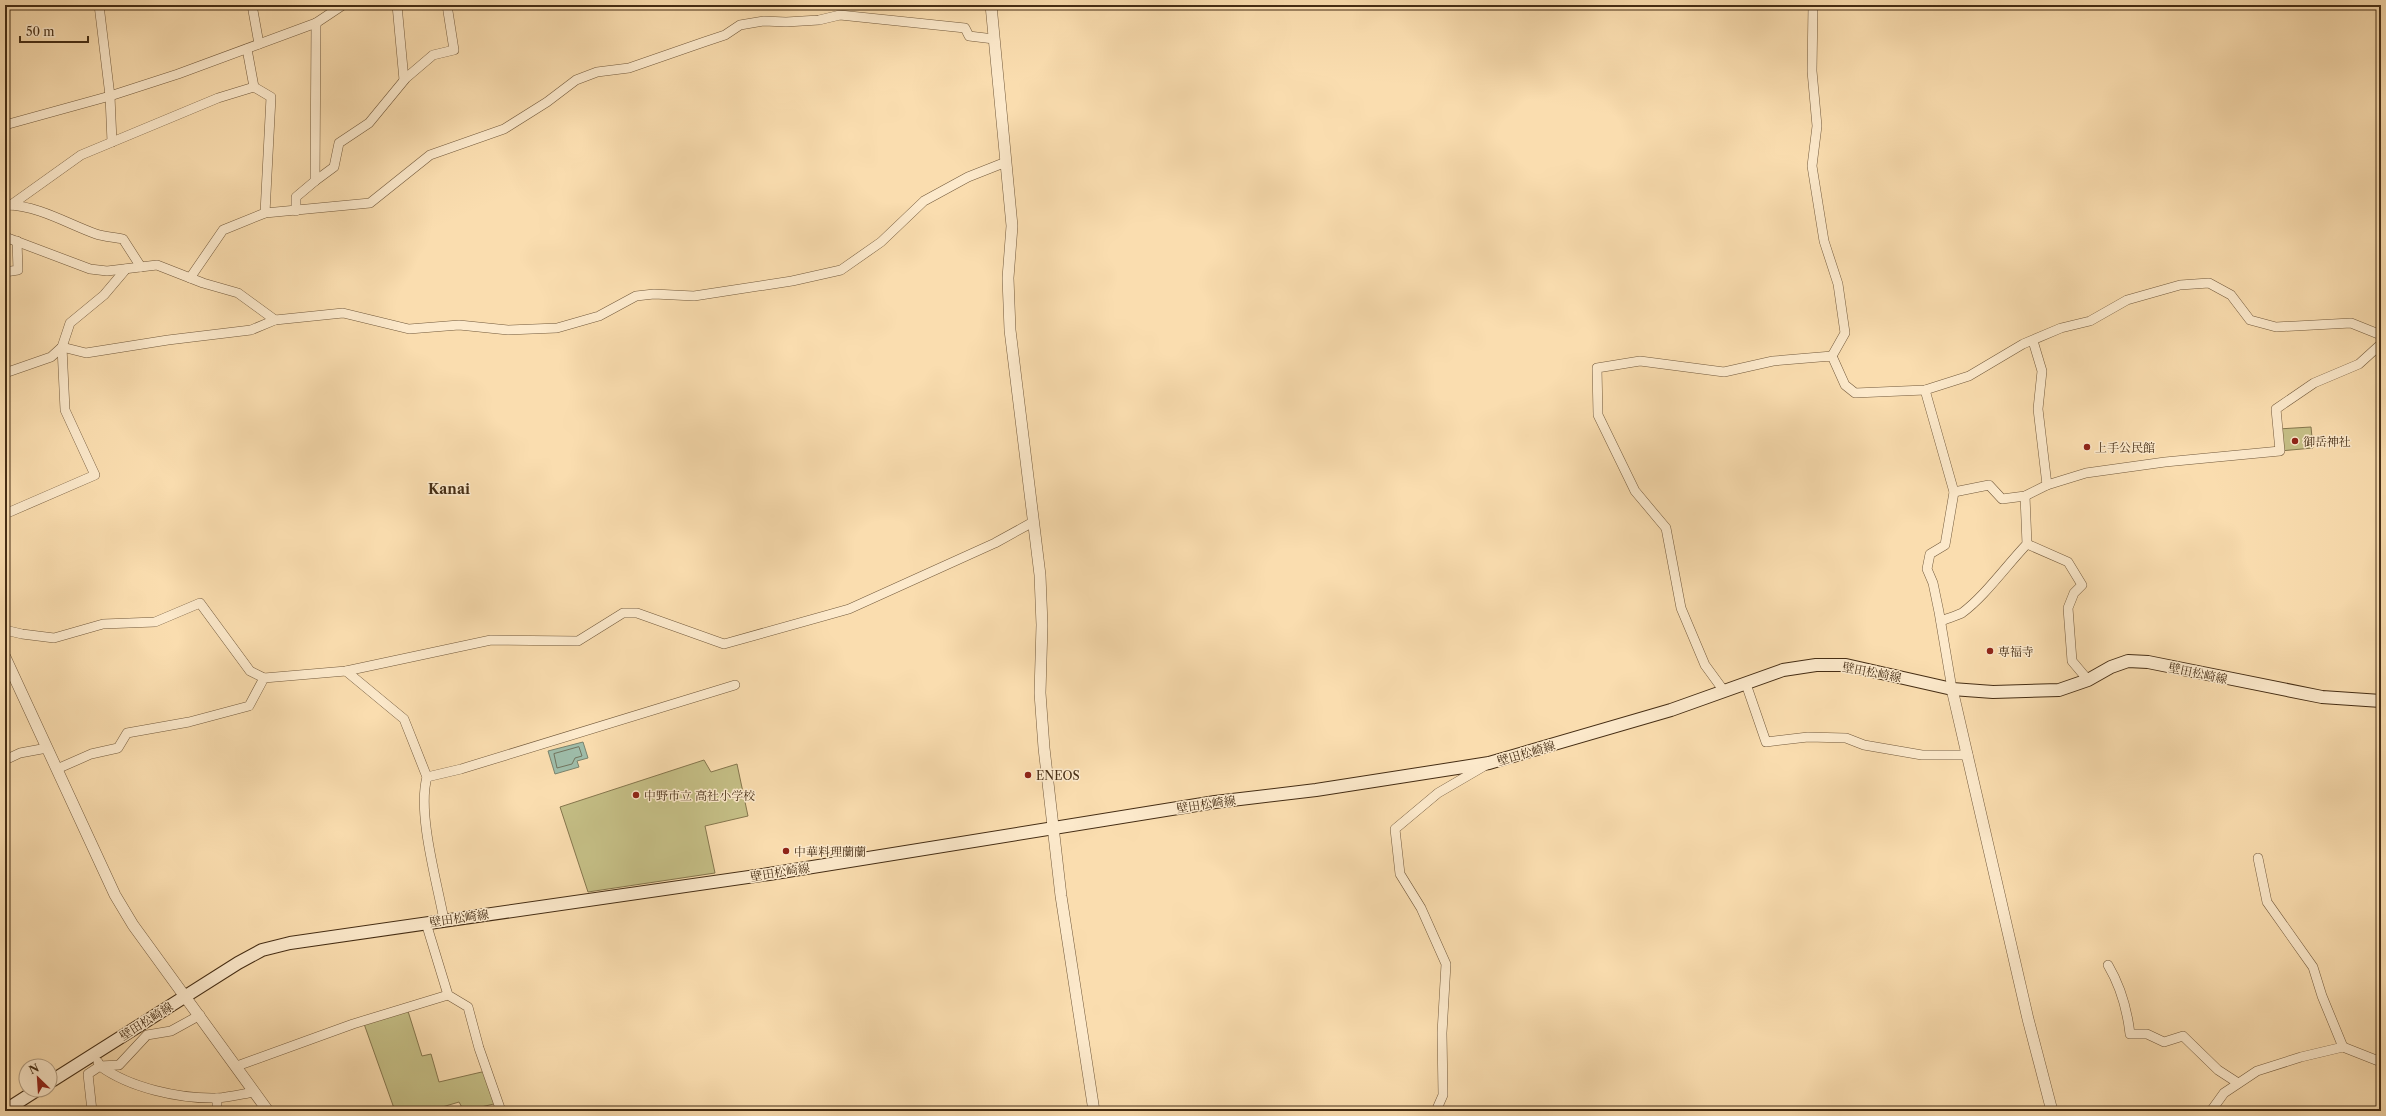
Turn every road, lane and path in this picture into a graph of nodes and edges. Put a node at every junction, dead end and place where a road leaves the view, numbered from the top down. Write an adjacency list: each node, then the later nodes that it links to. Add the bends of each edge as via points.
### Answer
1 (99, 5): 14 (street)
2 (252, 5): 10 (street)
3 (343, 5): 8 (street)
4 (397, 5): 12 (street)
5 (447, 5): 12 (street, via 454,50 433,55)
6 (991, 5): 9 (street)
7 (1813, 5): 33 (street, via 1812,71 1817,126 1812,166 1824,241 1838,284 1845,333)
8 (316, 23): 10 (street); 18 (street)
9 (994, 39): 17 (street); 20 (street, via 969,36 965,28 911,24 867,16 840,15 819,20 764,21 740,25 725,35 629,68 597,72 576,80 504,129 430,156 370,203)
10 (258, 44): 11 (street)
11 (247, 49): 13 (street); 14 (street)
12 (404, 80): 18 (street, via 369,123 339,143 334,167)
13 (254, 87): 16 (street, via 218,98); 21 (street, via 271,97)
14 (110, 96): 15 (street); 16 (street)
15 (5, 124)
16 (112, 142): 19 (street, via 81,155)
17 (1006, 162): 28 (street, via 968,177 924,201 881,242 841,270 792,281 694,296 636,296 599,316 557,328 508,330 459,325 409,329 343,312); 40 (street, via 1012,226 1008,278 1010,330)
18 (316, 181): 20 (street, via 296,197)
19 (8, 205): 24 (street, via 68,221 97,234 123,239)
20 (296, 211): 21 (street)
21 (265, 213): 27 (street, via 223,230)
22 (5, 237): 23 (street)
23 (17, 241): 25 (street, via 90,269 107,272); 26 (street, via 18,270)
24 (141, 267): 25 (street); 27 (street, via 157,265)
25 (126, 269): 32 (street, via 104,295 70,323)
26 (5, 272)
27 (190, 278): 28 (street, via 238,293)
28 (275, 320): 32 (street, via 251,330 86,353)
29 (2381, 335): 30 (street, via 2351,323 2276,327 2250,320 2231,295 2209,283 2180,285 2127,300 2090,320 2061,328)
30 (2034, 341): 35 (street, via 2023,344 1969,376); 36 (street, via 2042,371 2038,409)
31 (2381, 344): 36 (street, via 2359,364 2314,383 2276,409 2280,451 2165,462 2086,473)
32 (62, 347): 34 (street, via 50,356); 39 (street, via 65,410 96,475)
33 (1832, 356): 35 (street, via 1845,385 1855,393); 51 (street, via 1773,361 1724,372 1640,361 1597,368 1598,415 1635,491 1666,528 1681,608 1705,664)
34 (5, 373)
35 (1925, 390): 37 (street)
36 (2047, 485): 38 (street)
37 (1954, 492): 38 (street, via 1989,485 2002,499); 42 (street, via 1945,545 1930,554 1927,569 1933,583)
38 (2025, 496): 41 (street)
39 (5, 514)
40 (1033, 522): 45 (street, via 994,543 849,609 724,644 637,613 623,613 578,641 491,640); 59 (street, via 1040,575 1040,693)
41 (2027, 544): 42 (street, via 1980,597 1960,614); 47 (street, via 2068,562 2082,585 2074,593 2068,608 2072,661)
42 (1941, 621): 50 (street)
43 (5, 630): 46 (street, via 54,638 102,624 155,622 200,603 250,671)
44 (5, 657): 53 (street)
45 (346, 671): 46 (street); 58 (street, via 404,720)
46 (264, 678): 57 (street, via 250,706 188,722 127,733 118,748 91,754)
47 (2088, 680): 50 (main road, 壁田松崎線, via 2060,690 1993,692); 52 (main road, 壁田松崎線, via 2128,661 2148,662 2322,697)
48 (1746, 684): 50 (main road, 壁田松崎線, via 1783,670 1816,665 1846,665); 51 (main road, 壁田松崎線); 54 (street, via 1766,742 1846,738 1864,745 1922,755)
49 (735, 685): 58 (street, via 461,769)
50 (1952, 689): 54 (street)
51 (1724, 691): 56 (main road, 壁田松崎線, via 1671,710)
52 (2381, 701)
53 (47, 748): 55 (street, via 20,753); 57 (street)
54 (1968, 755): 85 (street, via 2028,1019)
55 (5, 760)
56 (1489, 763): 59 (main road, 壁田松崎線); 84 (street, via 1438,793 1395,829 1400,874 1421,908 1446,964 1442,1095)
57 (57, 769): 65 (street, via 115,895)
58 (427, 777): 61 (street, via 424,786 425,823)
59 (1052, 828): 61 (main road, 壁田松崎線, via 769,874); 83 (street)
60 (2258, 858): 67 (street, via 2267,902 2313,967)
61 (444, 920): 62 (main road, 壁田松崎線)
62 (426, 923): 64 (street); 65 (main road, 壁田松崎線, via 290,943 262,950)
63 (2108, 965): 73 (street, via 2119,984 2127,1010 2130,1034 2147,1034 2164,1042 2182,1036 2218,1070)
64 (448, 995): 71 (street, via 353,1024); 82 (street, via 468,1007)
65 (185, 997): 66 (street); 68 (main road, 壁田松崎線)
66 (200, 1015): 70 (street, via 171,1031 147,1035 119,1065); 71 (street)
67 (2343, 1047): 69 (street); 73 (street, via 2257,1070)
68 (94, 1054): 70 (street); 72 (main road, 壁田松崎線)
69 (2381, 1062)
70 (100, 1066): 76 (street, via 112,1074 161,1092); 79 (street, via 88,1074)
71 (237, 1066): 74 (street)
72 (58, 1077)
73 (2238, 1083): 78 (street, via 2224,1093)
74 (254, 1092): 76 (street); 81 (street)
75 (23, 1098): 77 (main road)
76 (217, 1098): 80 (street)
77 (11, 1105)
78 (2219, 1107): 86 (street)
79 (92, 1111)
80 (217, 1111)
81 (268, 1111)
82 (501, 1111)
83 (1094, 1111)
84 (1436, 1111)
85 (2052, 1111)
86 (2211, 1111)

